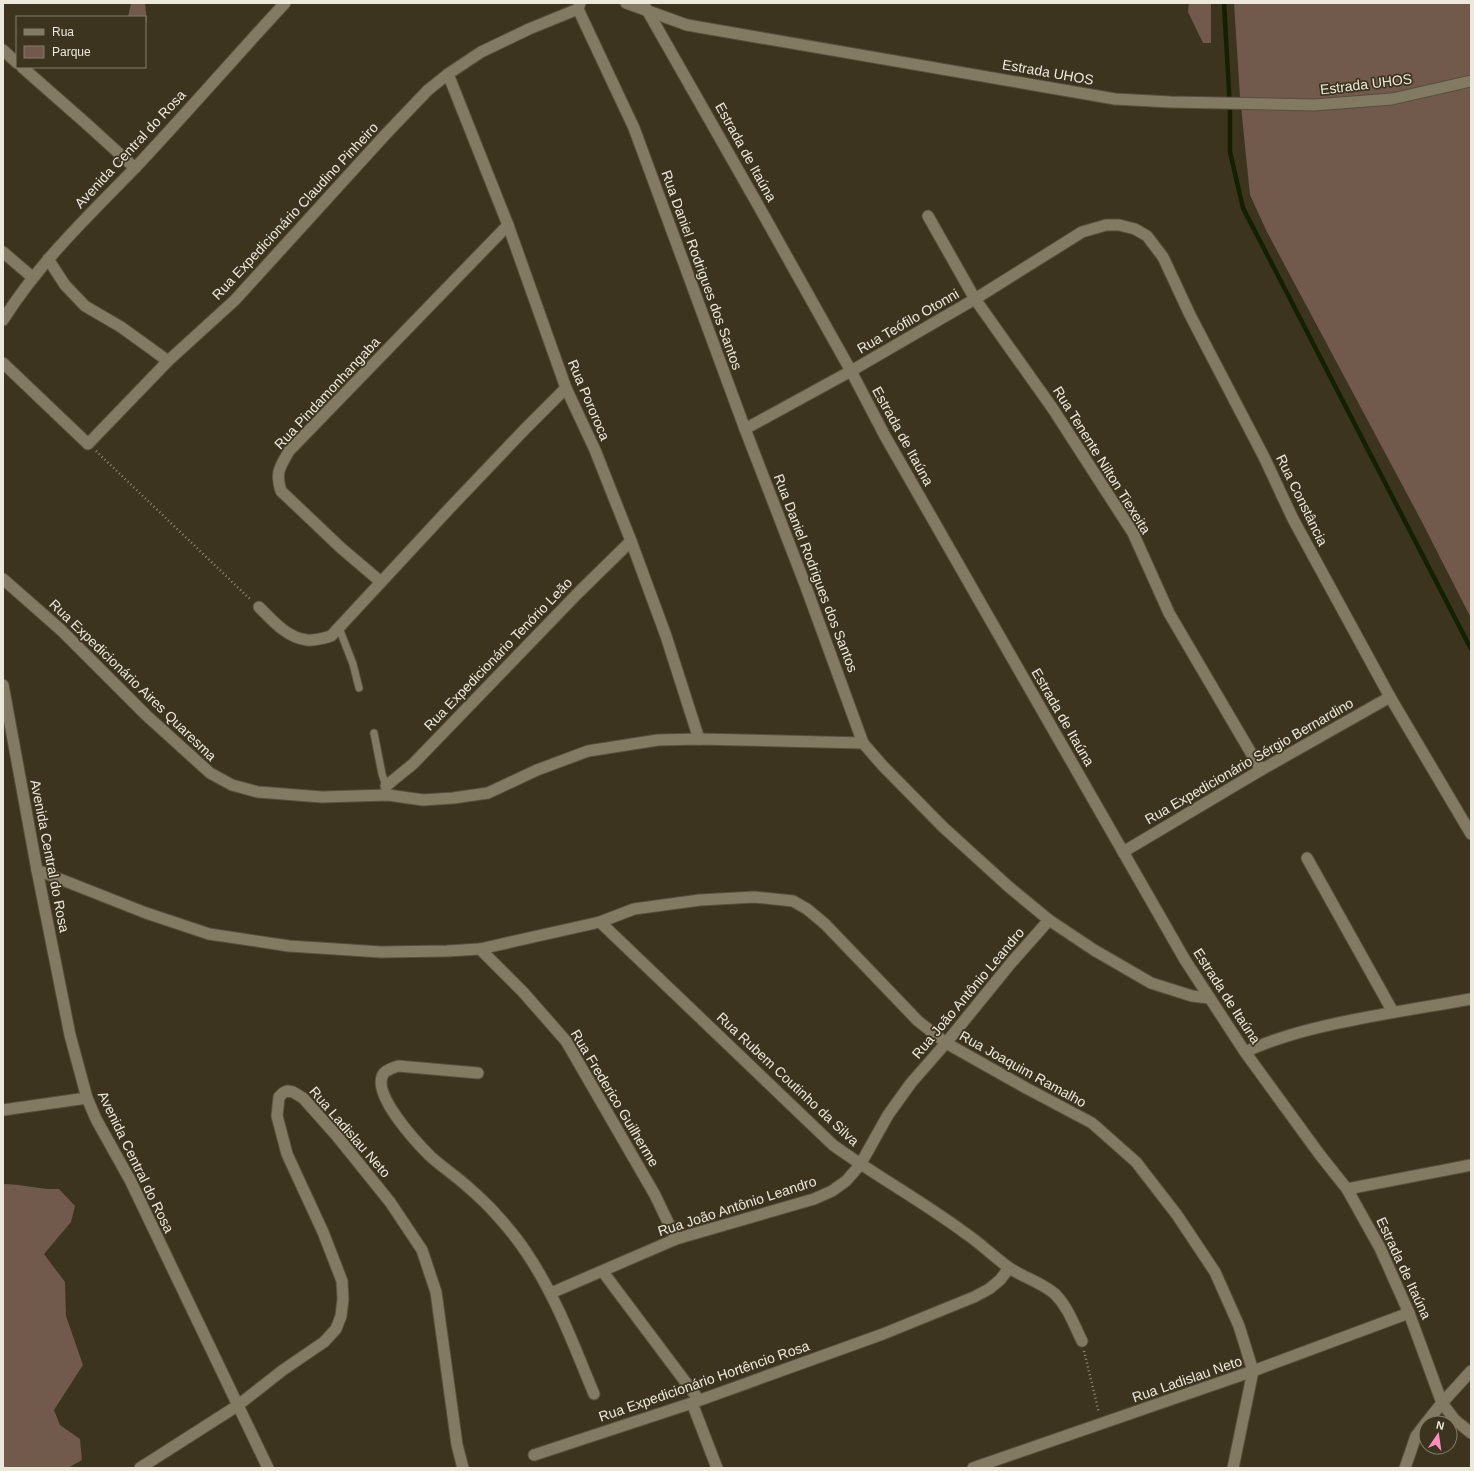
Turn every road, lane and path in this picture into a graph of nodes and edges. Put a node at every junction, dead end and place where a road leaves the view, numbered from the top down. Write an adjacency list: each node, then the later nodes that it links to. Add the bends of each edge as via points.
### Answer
1 (285, 3): 10 (street, Avenida Central do Rosa)
2 (626, 3): 4 (street, Estrada UHOS)
3 (579, 6): 8 (street, Rua Expedicionário Claudino Pinheiro, via 481,52); 23 (street, Rua Daniel Rodrigues dos Santos, via 634,128)
4 (646, 7): 9 (street, Estrada UHOS, via 687,25 1115,99 1314,105 1392,98); 21 (street, Estrada de Itaúna)
5 (3, 50): 6 (street)
6 (16, 62)
7 (23, 68): 10 (street)
8 (448, 74): 12 (street, Rua Pororoca); 19 (street, Rua Expedicionário Claudino Pinheiro, via 428,90 385,135 235,300)
9 (1471, 81)
10 (134, 168): 15 (street, Avenida Central do Rosa)
11 (928, 216): 17 (street, Rua Tenente Nilton Tiexeita)
12 (508, 225): 22 (street, Rua Pororoca); 27 (street, Rua Pindamonhangaba, via 289,451 281,465 278,479 282,491 341,548)
13 (1082, 232): 17 (street, Rua Teófilo Otonni); 32 (street, Rua Constância, via 1106,225 1135,229 1147,236 1163,257 1190,315 1264,456 1293,519)
14 (3, 252): 16 (street)
15 (48, 259): 16 (street, Avenida Central do Rosa); 19 (street, via 85,306 121,327)
16 (32, 277): 18 (street, Avenida Central do Rosa)
17 (975, 299): 21 (street, Rua Teófilo Otonni); 36 (street, Rua Tenente Nilton Tiexeita, via 1053,409 1133,533 1169,613)
18 (3, 320)
19 (168, 361): 24 (street, Rua Expedicionário Claudino Pinheiro)
20 (3, 363): 24 (street)
21 (851, 372): 23 (street, Rua Teófilo Otonni); 39 (street, Estrada de Itaúna)
22 (566, 388): 25 (street, Rua Pororoca); 27 (street)
23 (745, 429): 35 (street, Rua Daniel Rodrigues dos Santos)
24 (88, 444): 28 (path)
25 (631, 541): 34 (street, Rua Pororoca, via 666,636); 37 (street, Rua Expedicionário Tenório Leão)
26 (3, 579): 37 (street, Rua Expedicionário Aires Quaresma, via 61,630 146,715 210,774 232,785 258,792 322,797)
27 (381, 582): 29 (street)
28 (259, 607): 29 (street, via 277,625 293,636 307,640 331,636)
29 (339, 628): 31 (lane)
30 (3, 684): 41 (street, Avenida Central do Rosa)
31 (359, 688)
32 (1390, 697): 36 (street, Rua Expedicionário Sérgio Bernardino); 38 (street, Rua Constância)
33 (374, 733): 37 (lane)
34 (699, 739): 35 (street, Rua Expedicionário Aires Quaresma); 37 (street, Rua Expedicionário Aires Quaresma, via 658,740 588,751 537,770 488,793 423,800)
35 (863, 743): 42 (street, Rua Daniel Rodrigues dos Santos, via 882,766 944,827 1009,888)
36 (1261, 770): 39 (street, Rua Expedicionário Sérgio Bernardino)
37 (387, 791)
38 (1471, 834)
39 (1123, 852): 45 (street, Estrada de Itaúna)
40 (1307, 858): 47 (street)
41 (37, 870): 44 (street, Rua Joaquim Ramalho, via 209,934 289,946 381,952); 51 (street, Avenida Central do Rosa, via 70,1035)
42 (1049, 920): 45 (street, Rua Daniel Rodrigues dos Santos, via 1150,983 1192,996); 48 (street, Rua João Antônio Leandro)
43 (600, 922): 44 (street, Rua Joaquim Ramalho); 48 (street, Rua Joaquim Ramalho, via 634,909 700,900 754,897 793,901 808,908 918,1021); 53 (street, Rua Rubem Coutinho da Silva, via 833,1145)
44 (480, 949): 56 (street, Rua Frederico Guilherme, via 523,992 566,1041 655,1195)
45 (1209, 998): 49 (street, Estrada de Itaúna)
46 (1471, 999): 47 (street)
47 (1393, 1012): 49 (street, via 1289,1035)
48 (946, 1043): 53 (street, Rua João Antônio Leandro, via 888,1116); 63 (street, Rua Joaquim Ramalho, via 1092,1123 1136,1162 1177,1215 1215,1272 1240,1326)
49 (1245, 1052): 55 (street, Estrada de Itaúna)
50 (478, 1073): 59 (street, via 398,1066 384,1073 383,1092 388,1105 401,1123 430,1156 495,1213 526,1251)
51 (87, 1098): 52 (street); 67 (street, Avenida Central do Rosa, via 130,1180)
52 (3, 1110)
53 (860, 1165): 56 (street, Rua João Antônio Leandro, via 846,1181 832,1191); 57 (street, Rua Rubem Coutinho da Silva, via 965,1233)
54 (1471, 1165): 55 (street)
55 (1347, 1189): 60 (street, Estrada de Itaúna, via 1380,1248)
56 (676, 1239): 58 (street, Rua João Antônio Leandro)
57 (1009, 1268): 61 (street, Rua Rubem Coutinho da Silva, via 1054,1294 1067,1308); 65 (street, Rua Expedicionário Hortêncio Rosa, via 1000,1280 974,1297 883,1334)
58 (603, 1272): 59 (street, Rua João Antônio Leandro); 65 (street)
59 (551, 1293): 64 (street)
60 (1409, 1312): 63 (street, Rua Ladislau Neto); 66 (street, Estrada de Itaúna)
61 (1082, 1341): 69 (path)
62 (1471, 1371): 66 (street)
63 (1253, 1372): 69 (street, Rua Ladislau Neto); 78 (street, Rua Joaquim Ramalho)
64 (594, 1394)
65 (695, 1401): 72 (street, Rua Expedicionário Hortêncio Rosa); 76 (street)
66 (1442, 1403): 68 (street); 71 (street, Estrada de Itaúna, via 1455,1420)
67 (237, 1406): 73 (street); 74 (street, Avenida Central do Rosa); 75 (street, Rua Ladislau Neto, via 324,1342 336,1329 341,1316 342,1281 323,1232 287,1154 278,1116 279,1097 288,1091 303,1098 341,1141 390,1202 422,1250 436,1292 457,1445)
68 (1432, 1415)
69 (1101, 1424): 77 (street, Rua Ladislau Neto)
70 (1418, 1433): 79 (street)
71 (1471, 1433)
72 (534, 1456)
73 (140, 1468)
74 (268, 1468)
75 (463, 1468)
76 (717, 1468)
77 (972, 1468)
78 (1233, 1468)
79 (1405, 1468)

